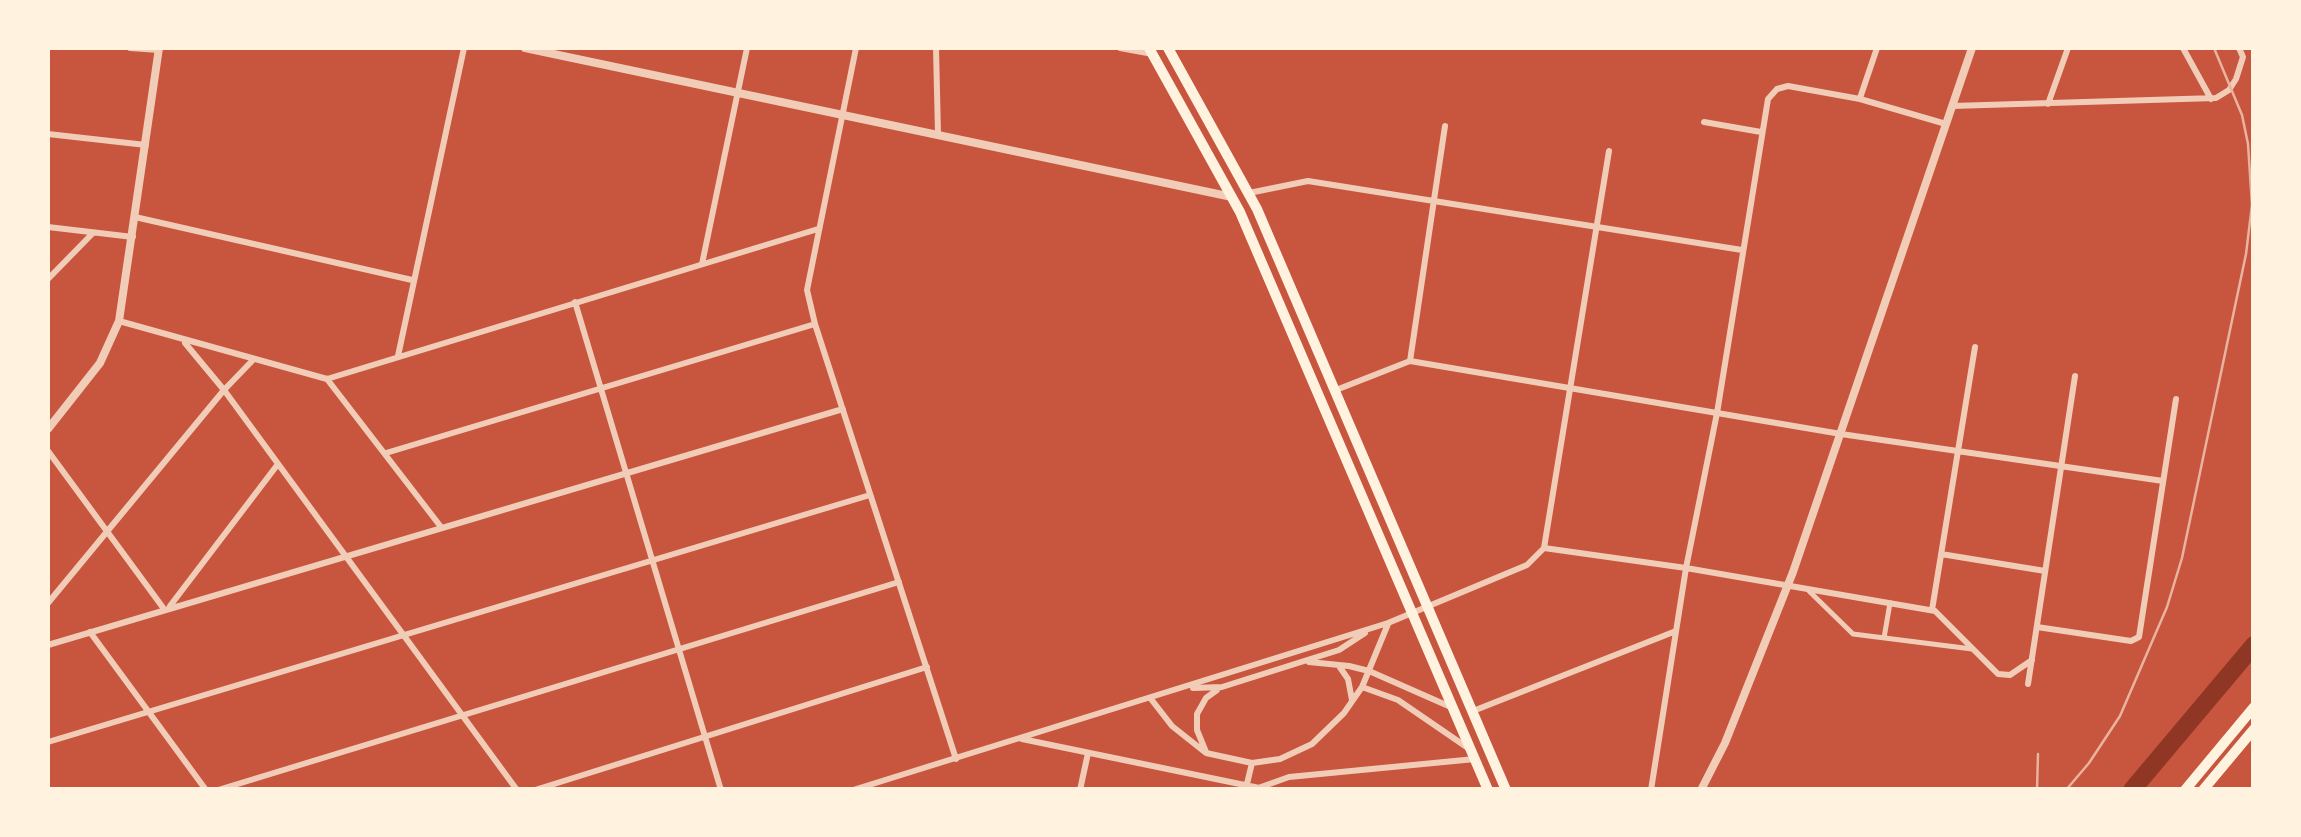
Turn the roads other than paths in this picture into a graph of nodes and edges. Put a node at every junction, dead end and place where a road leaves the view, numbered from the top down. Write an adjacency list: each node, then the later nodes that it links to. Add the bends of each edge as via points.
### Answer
1 (130, 48): 13 (street)
2 (464, 48): 44 (street)
3 (525, 48): 16 (street)
4 (748, 48): 16 (street)
5 (856, 48): 21 (street)
6 (936, 48): 27 (street)
7 (1120, 48): 15 (street)
8 (1877, 48): 17 (street)
9 (1972, 48): 20 (street)
10 (2068, 48): 19 (street)
11 (2182, 48): 18 (street)
12 (2239, 48): 18 (street, via 2242,60 2232,87)
13 (159, 49): 28 (street)
14 (1172, 50): 31 (main road)
15 (1151, 51): 30 (main road)
16 (738, 92): 21 (street); 42 (street)
17 (1860, 99): 23 (street); 25 (street, via 1788,86 1772,93)
18 (2211, 99): 19 (street)
19 (2048, 104): 20 (street)
20 (1952, 106): 23 (street)
21 (841, 114): 27 (street); 37 (street)
22 (1704, 122): 25 (street)
23 (1946, 124): 63 (street)
24 (1445, 126): 33 (street)
25 (1761, 132): 41 (street)
26 (48, 134): 28 (street)
27 (938, 134): 32 (street)
28 (146, 145): 34 (street)
29 (1609, 151): 35 (street)
30 (1222, 176): 31 (main road); 32 (main road)
31 (1249, 193): 33 (street, via 1308,181); 39 (main road)
32 (1232, 197): 39 (main road, via 1250,204); 88 (main road)
33 (1434, 201): 35 (street); 52 (street)
34 (135, 217): 40 (street); 44 (street)
35 (1596, 227): 41 (street); 56 (street)
36 (48, 228): 38 (street)
37 (818, 229): 42 (street); 47 (street, via 807,290)
38 (93, 233): 40 (street); 43 (street)
39 (1267, 235): 58 (main road)
40 (133, 237): 46 (street)
41 (1742, 250): 61 (street)
42 (702, 264): 45 (street)
43 (48, 279)
44 (412, 280): 50 (street)
45 (576, 302): 50 (street); 55 (street)
46 (119, 321): 48 (street); 62 (street, via 100,363)
47 (815, 324): 55 (street); 60 (street)
48 (184, 342): 51 (street); 57 (street)
49 (1976, 347): 64 (street)
50 (398, 356): 54 (street)
51 (253, 360): 54 (street); 57 (street)
52 (1410, 361): 56 (street); 58 (street)
53 (2075, 376): 68 (street)
54 (327, 379): 66 (street)
55 (600, 388): 66 (street); 69 (street)
56 (1570, 388): 61 (street); 74 (street)
57 (224, 390): 67 (street); 73 (street)
58 (1336, 390): 85 (main road)
59 (2176, 400): 70 (street)
60 (842, 409): 69 (street); 71 (street)
61 (1717, 413): 63 (street); 78 (street)
62 (48, 429)
63 (1842, 434): 64 (street); 81 (street)
64 (1958, 450): 68 (street); 75 (street)
65 (48, 451): 73 (street)
66 (386, 453): 72 (street)
67 (278, 464): 76 (street); 86 (street)
68 (2062, 466): 70 (street); 79 (street)
69 (626, 472): 72 (street); 77 (street)
70 (2163, 480): 91 (street, via 2137,639)
71 (870, 495): 77 (street); 80 (street)
72 (441, 527): 76 (street)
73 (106, 532): 83 (street); 86 (street)
74 (1544, 548): 78 (street); 85 (street, via 1527,566)
75 (1941, 554): 79 (street); 87 (street)
76 (346, 556): 86 (street); 94 (street)
77 (652, 560): 94 (street); 97 (street)
78 (1686, 568): 81 (street); 92 (street)
79 (2046, 571): 91 (street)
80 (899, 582): 97 (street); 102 (street)
81 (1788, 587): 82 (street); 141 (street)
82 (1809, 591): 84 (street); 95 (street, via 1853,634)
83 (48, 603)
84 (1890, 603): 87 (street); 95 (street)
85 (1429, 606): 88 (street); 113 (main road)
86 (166, 609): 93 (street)
87 (1932, 610): 98 (street)
88 (1412, 613): 89 (street); 111 (main road)
89 (1388, 623): 90 (street); 103 (street)
90 (1374, 627): 100 (street, via 1339,650); 107 (street)
91 (2037, 627): 99 (street)
92 (1676, 631): 113 (street); 140 (street)
93 (90, 632): 96 (street); 114 (street)
94 (404, 635): 114 (street); 116 (street)
95 (1884, 638): 98 (street)
96 (48, 645)
97 (679, 648): 116 (street); 118 (street)
98 (1974, 650): 99 (street, via 2003,676)
99 (2032, 660): 104 (street)
100 (1302, 662): 101 (street); 105 (street)
101 (1337, 664): 103 (street); 110 (street)
102 (927, 667): 118 (street); 125 (street)
103 (1369, 671): 106 (street); 108 (street)
104 (2028, 684)
105 (1222, 687): 107 (street); 123 (street, via 1197,714)
106 (1362, 687): 110 (street); 115 (street)
107 (1186, 688): 109 (street)
108 (1430, 698): 111 (street); 115 (street)
109 (1150, 699): 119 (street); 123 (street)
110 (1352, 701): 126 (street, via 1312,744 1280,760)
111 (1454, 708): 121 (main road); 124 (main road)
112 (2254, 708): 142 (main road)
113 (1473, 711): 121 (main road)
114 (148, 712): 120 (street); 130 (street)
115 (1418, 712): 124 (street)
116 (463, 715): 131 (street); 132 (street)
117 (2254, 729): 143 (main road)
118 (704, 735): 133 (street); 134 (street)
119 (1020, 739): 122 (street); 125 (street)
120 (48, 742)
121 (1489, 749): 139 (main road)
122 (1088, 753): 129 (street); 136 (street)
123 (1206, 753): 126 (street)
124 (1473, 755): 128 (street, via 1289,777); 138 (main road)
125 (956, 759): 127 (street)
126 (1252, 763): 129 (street)
127 (880, 785): 135 (street)
128 (1260, 787): 129 (street); 137 (street)
129 (1246, 788)
130 (206, 790)
131 (218, 790)
132 (517, 790)
133 (536, 790)
134 (721, 790)
135 (853, 790)
136 (1080, 790)
137 (1269, 790)
138 (1488, 790)
139 (1506, 790)
140 (1650, 790)
141 (1701, 790)
142 (2185, 790)
143 (2203, 790)

